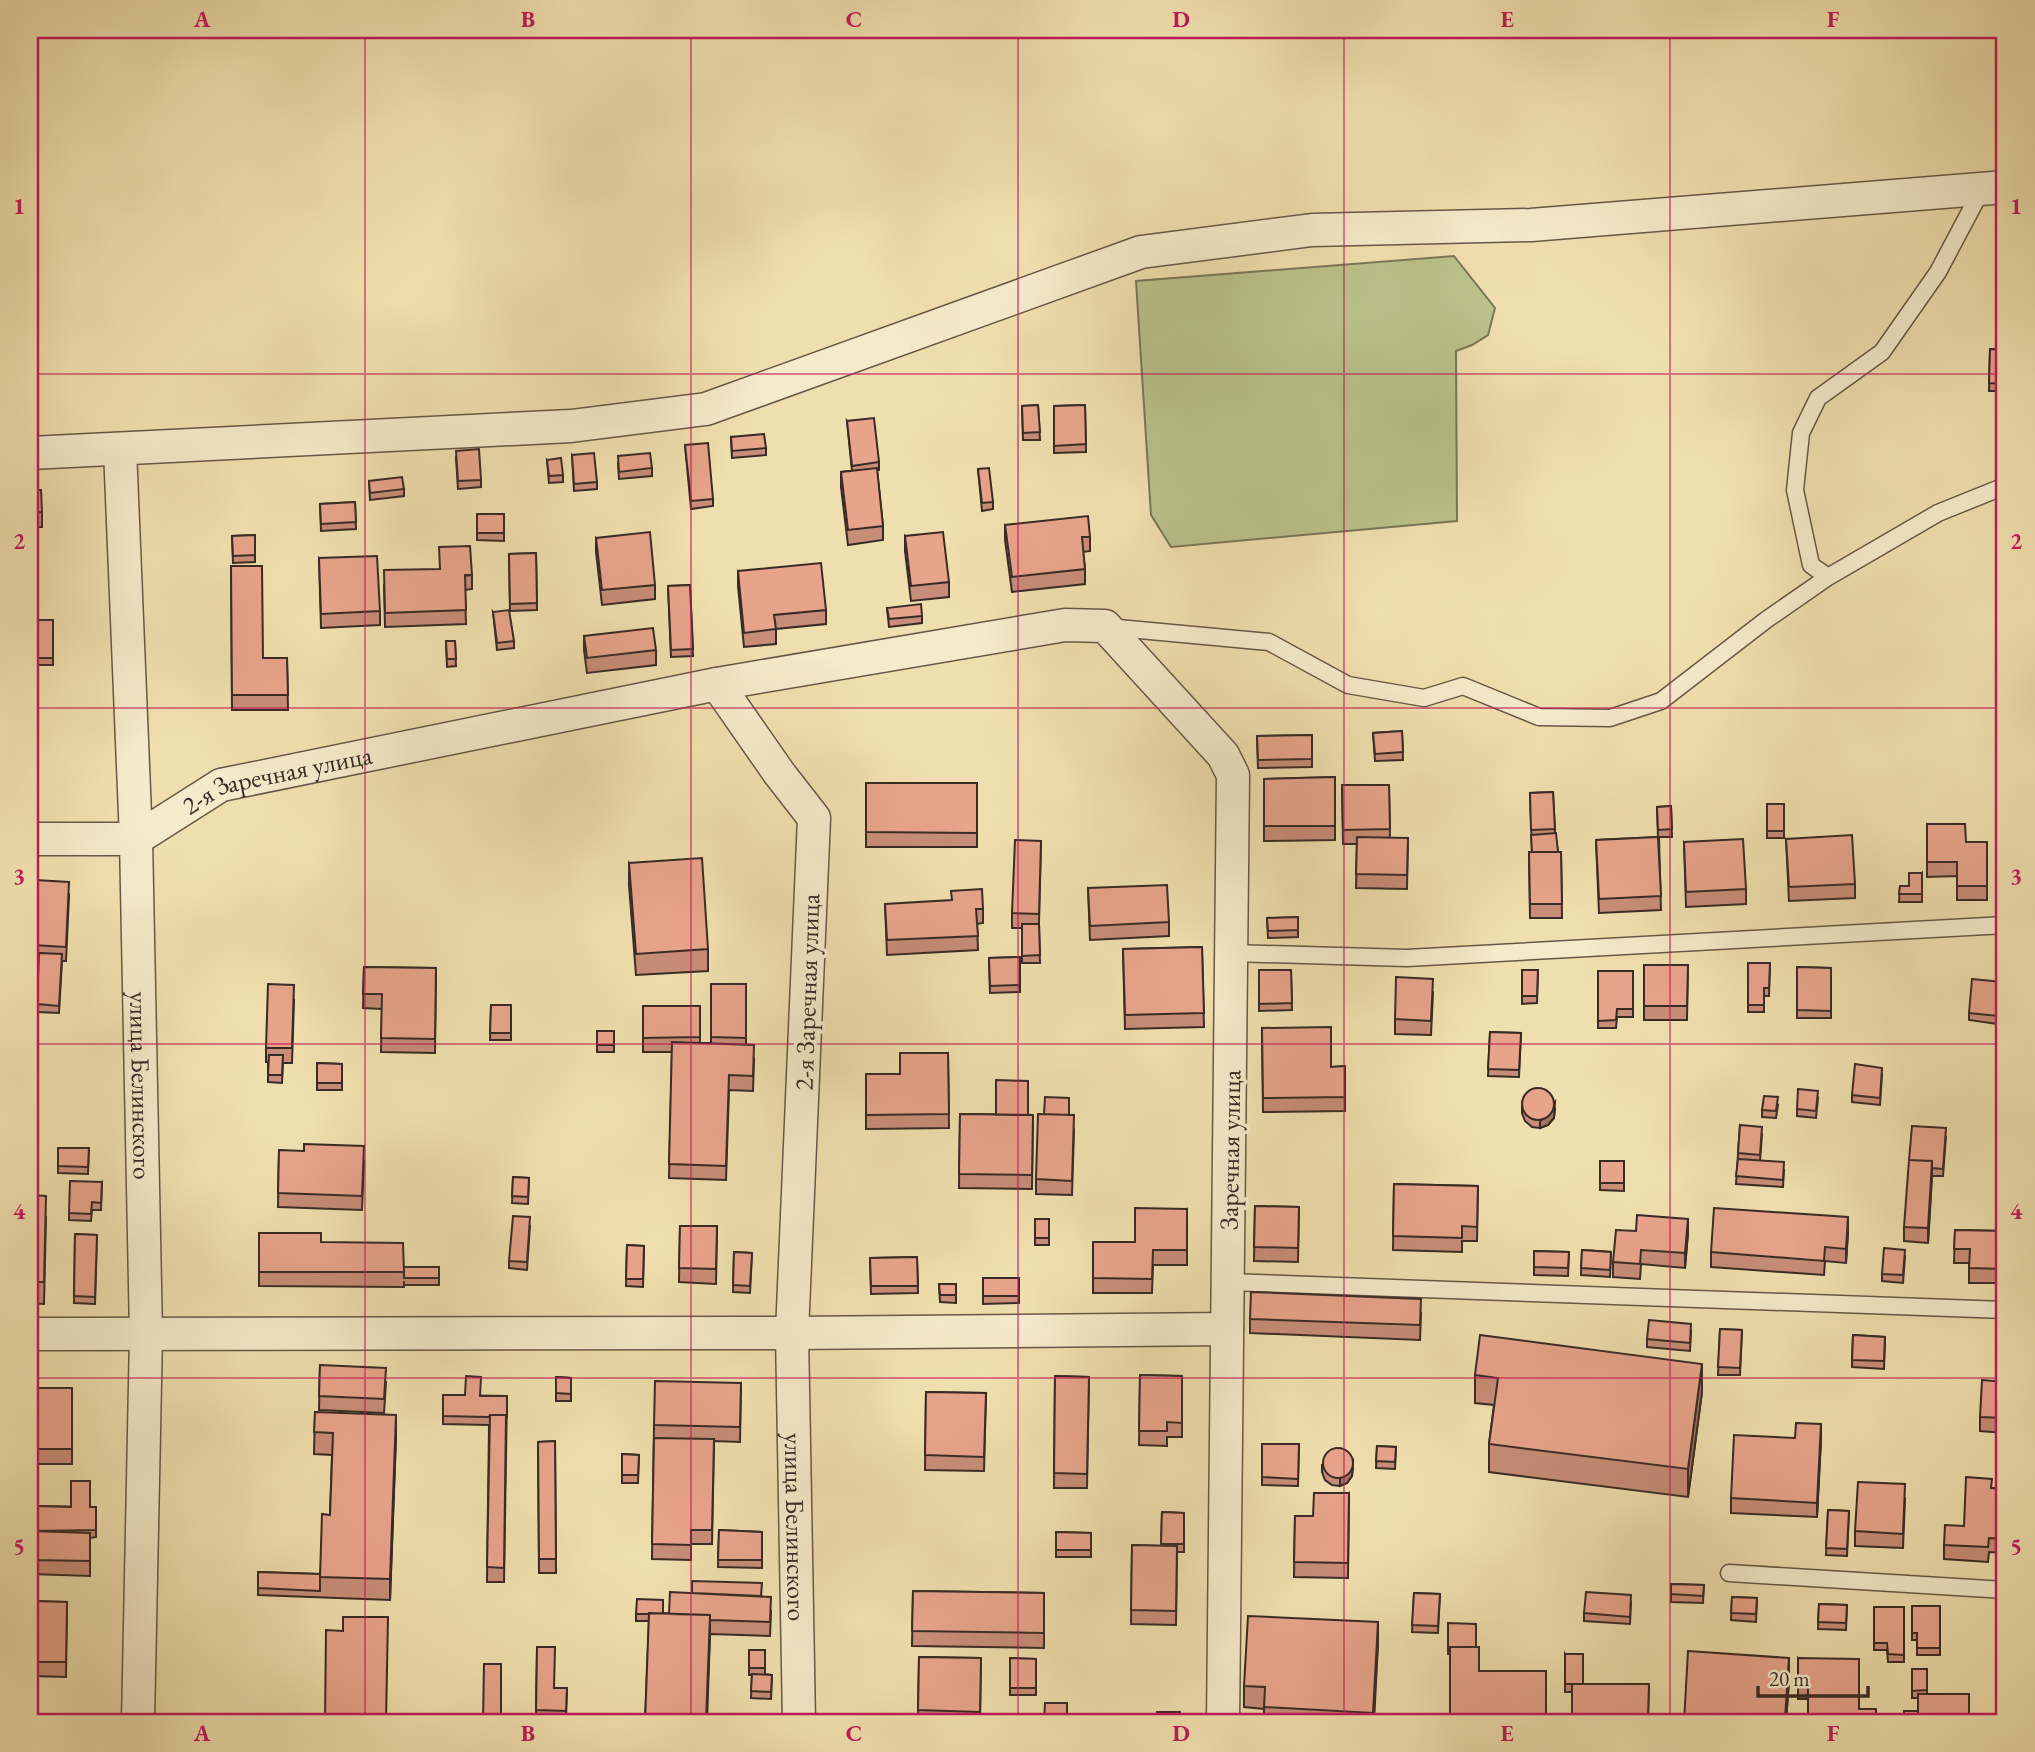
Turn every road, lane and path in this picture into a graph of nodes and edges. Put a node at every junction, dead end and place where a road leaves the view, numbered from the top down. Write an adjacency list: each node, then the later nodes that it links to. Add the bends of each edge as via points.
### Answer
1 (1993, 188): 2 (street, via 1531,225 1312,230 1141,252 706,409 571,426); 5 (lane, via 1882,352 1818,398 1801,433 1795,491 1811,565)
2 (120, 449): 3 (street); 9 (street, улица Белинского)
3 (30, 453)
4 (2005, 486): 5 (lane, via 1938,513)
5 (1828, 577): 6 (lane, via 1661,701 1610,718 1539,718 1463,686 1424,698 1348,685 1269,642)
6 (1105, 626): 7 (street, 2-я Заречная улица, via 1065,625); 11 (street, Заречная улица, via 1223,755 1233,775)
7 (717, 684): 9 (street, 2-я Заречная улица, via 221,785); 15 (street, 2-я Заречная улица, via 814,818)
8 (30, 839): 9 (street)
9 (136, 839): 17 (street, улица Белинского)
10 (2005, 925): 11 (lane, via 1407,958)
11 (1231, 953): 12 (street, Заречная улица)
12 (1228, 1282): 13 (lane); 14 (street, Заречная улица)
13 (2005, 1310)
14 (1227, 1329): 15 (street); 22 (street, Заречная улица)
15 (792, 1333): 17 (street); 21 (street, улица Белинского)
16 (30, 1335): 17 (street)
17 (146, 1335): 20 (street, улица Белинского)
18 (1729, 1573): 19 (lane)
19 (2005, 1590)
20 (138, 1722)
21 (799, 1722)
22 (1223, 1722)

